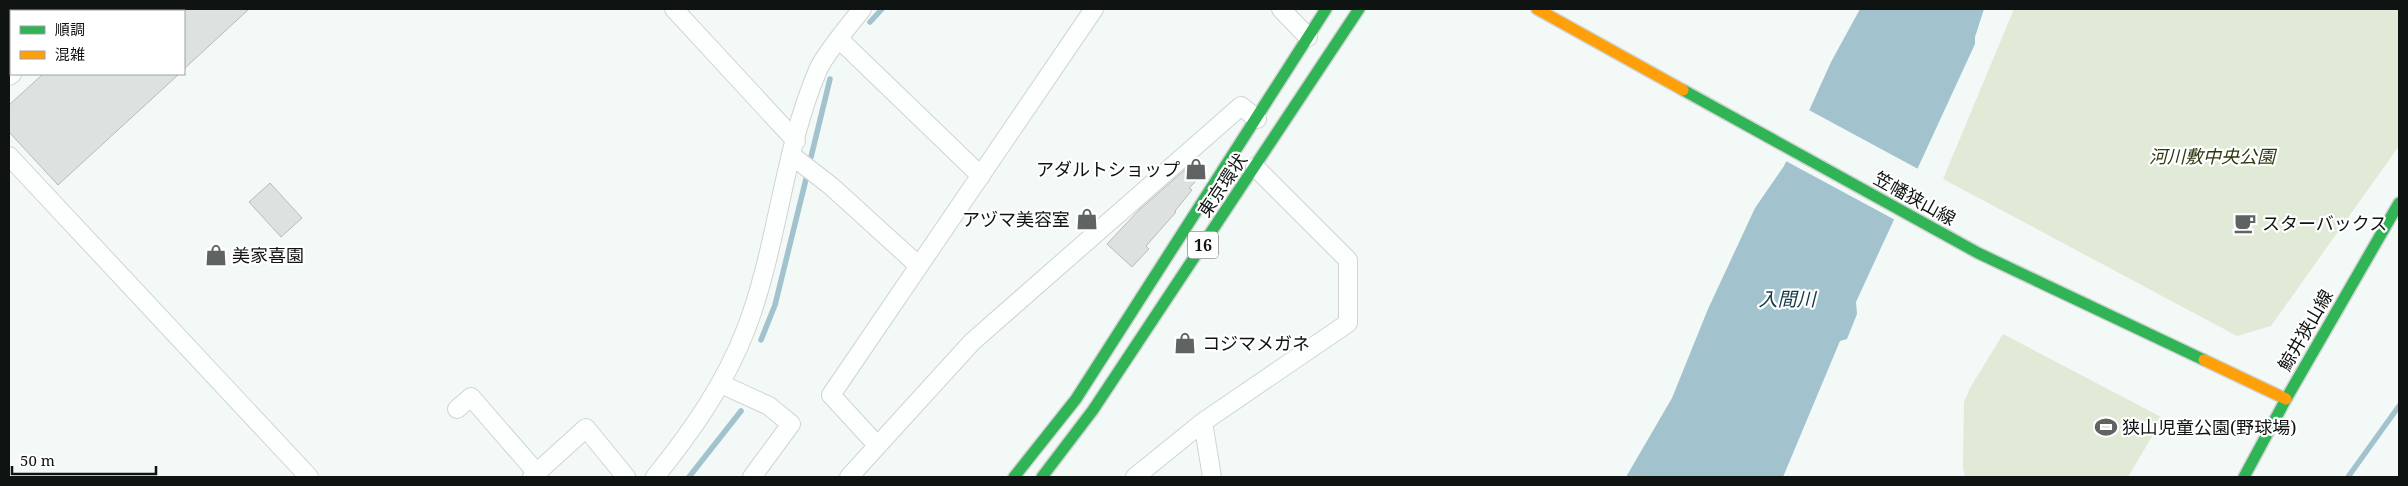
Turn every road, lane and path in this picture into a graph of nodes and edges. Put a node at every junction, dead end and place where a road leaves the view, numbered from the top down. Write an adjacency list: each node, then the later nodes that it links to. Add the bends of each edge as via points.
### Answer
1 (674, 9): 11 (street)
2 (862, 9): 9 (street)
3 (1094, 9): 14 (street)
4 (1281, 9): 8 (street)
5 (1326, 9): 8 (main road, 東京環状 / 16)
6 (1359, 9): 13 (main road, 東京環状 / 16)
7 (1537, 9): 18 (main road, 笠幡狭山線, via 1978,253)
8 (1308, 37): 10 (main road, 東京環状 / 16)
9 (840, 40): 11 (street, via 818,68); 14 (street)
10 (1257, 119): 21 (street, via 1240,106 972,342); 28 (main road, 東京環状 / 16, via 1076,399)
11 (793, 148): 16 (street); 17 (street, via 767,263 746,329)
12 (9, 156): 23 (street)
13 (1254, 167): 20 (street, via 1348,260 1348,322); 29 (main road, 東京環状 / 16, via 1093,410)
14 (981, 176): 16 (street)
15 (2399, 203): 18 (main road, 鯨井狭山線)
16 (918, 266): 21 (street, via 831,395)
17 (721, 384): 25 (street, via 687,438); 26 (street, via 769,406 791,424)
18 (2286, 398): 32 (main road, 鯨井狭山線)
19 (457, 409): 22 (street, via 471,397)
20 (1203, 422): 30 (street); 31 (street)
21 (877, 445): 27 (street)
22 (535, 475): 24 (street, via 586,428)
23 (310, 477)
24 (626, 477)
25 (655, 477)
26 (752, 477)
27 (849, 477)
28 (1014, 477)
29 (1042, 477)
30 (1135, 477)
31 (1212, 477)
32 (2244, 477)

